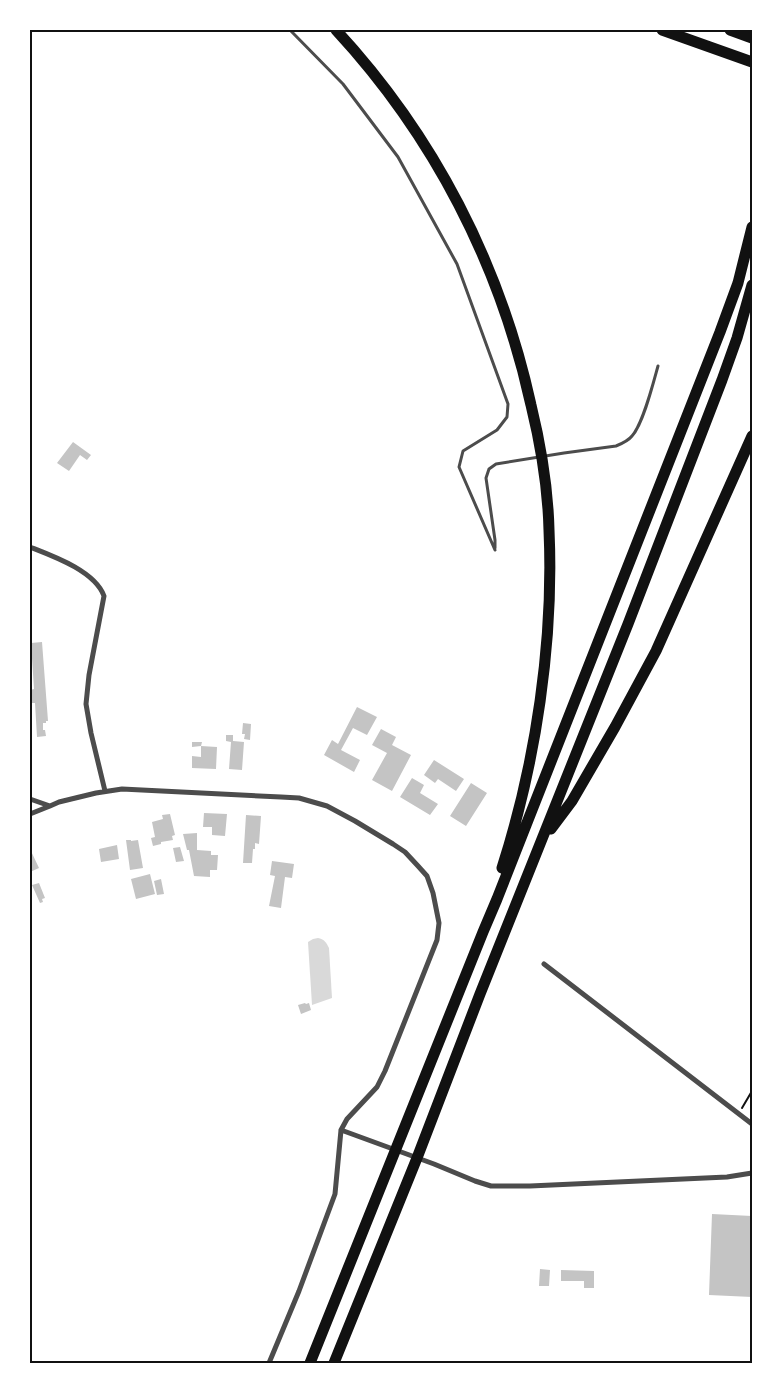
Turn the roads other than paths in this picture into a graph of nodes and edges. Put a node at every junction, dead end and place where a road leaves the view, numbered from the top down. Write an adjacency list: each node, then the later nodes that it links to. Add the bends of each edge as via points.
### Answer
1 (290, 30): 10 (lane, via 343,84 398,157 457,264 508,404 507,416 497,430 463,451 459,467 495,550 486,478 489,469 496,464 623,443 632,436 641,419)
2 (336, 30): 18 (highway, via 409,120 435,160 475,237 505,311 526,379 543,462 550,569 538,716 522,797)
3 (662, 30): 7 (highway)
4 (730, 30): 6 (highway)
5 (750, 30): 6 (highway)
6 (752, 37)
7 (752, 62)
8 (752, 227): 18 (highway, via 738,283 720,332)
9 (752, 285): 17 (highway, via 722,380)
10 (658, 366)
11 (752, 436): 17 (highway, via 656,651 572,801)
12 (30, 547): 13 (street, via 78,570 102,588 104,596 86,704)
13 (104, 791): 15 (street); 21 (street, via 122,789 300,798 327,806 393,844 426,876 437,909 436,940 381,1079)
14 (30, 800): 15 (street)
15 (50, 806): 16 (street)
16 (30, 814)
17 (541, 843): 23 (highway)
18 (483, 932): 22 (highway)
19 (544, 964): 20 (street)
20 (752, 1124)
21 (341, 1130): 22 (street); 25 (street, via 335,1194)
22 (395, 1150): 23 (street); 26 (highway)
23 (417, 1158): 24 (street, via 491,1186); 27 (highway)
24 (752, 1173)
25 (269, 1363)
26 (310, 1363)
27 (334, 1363)

